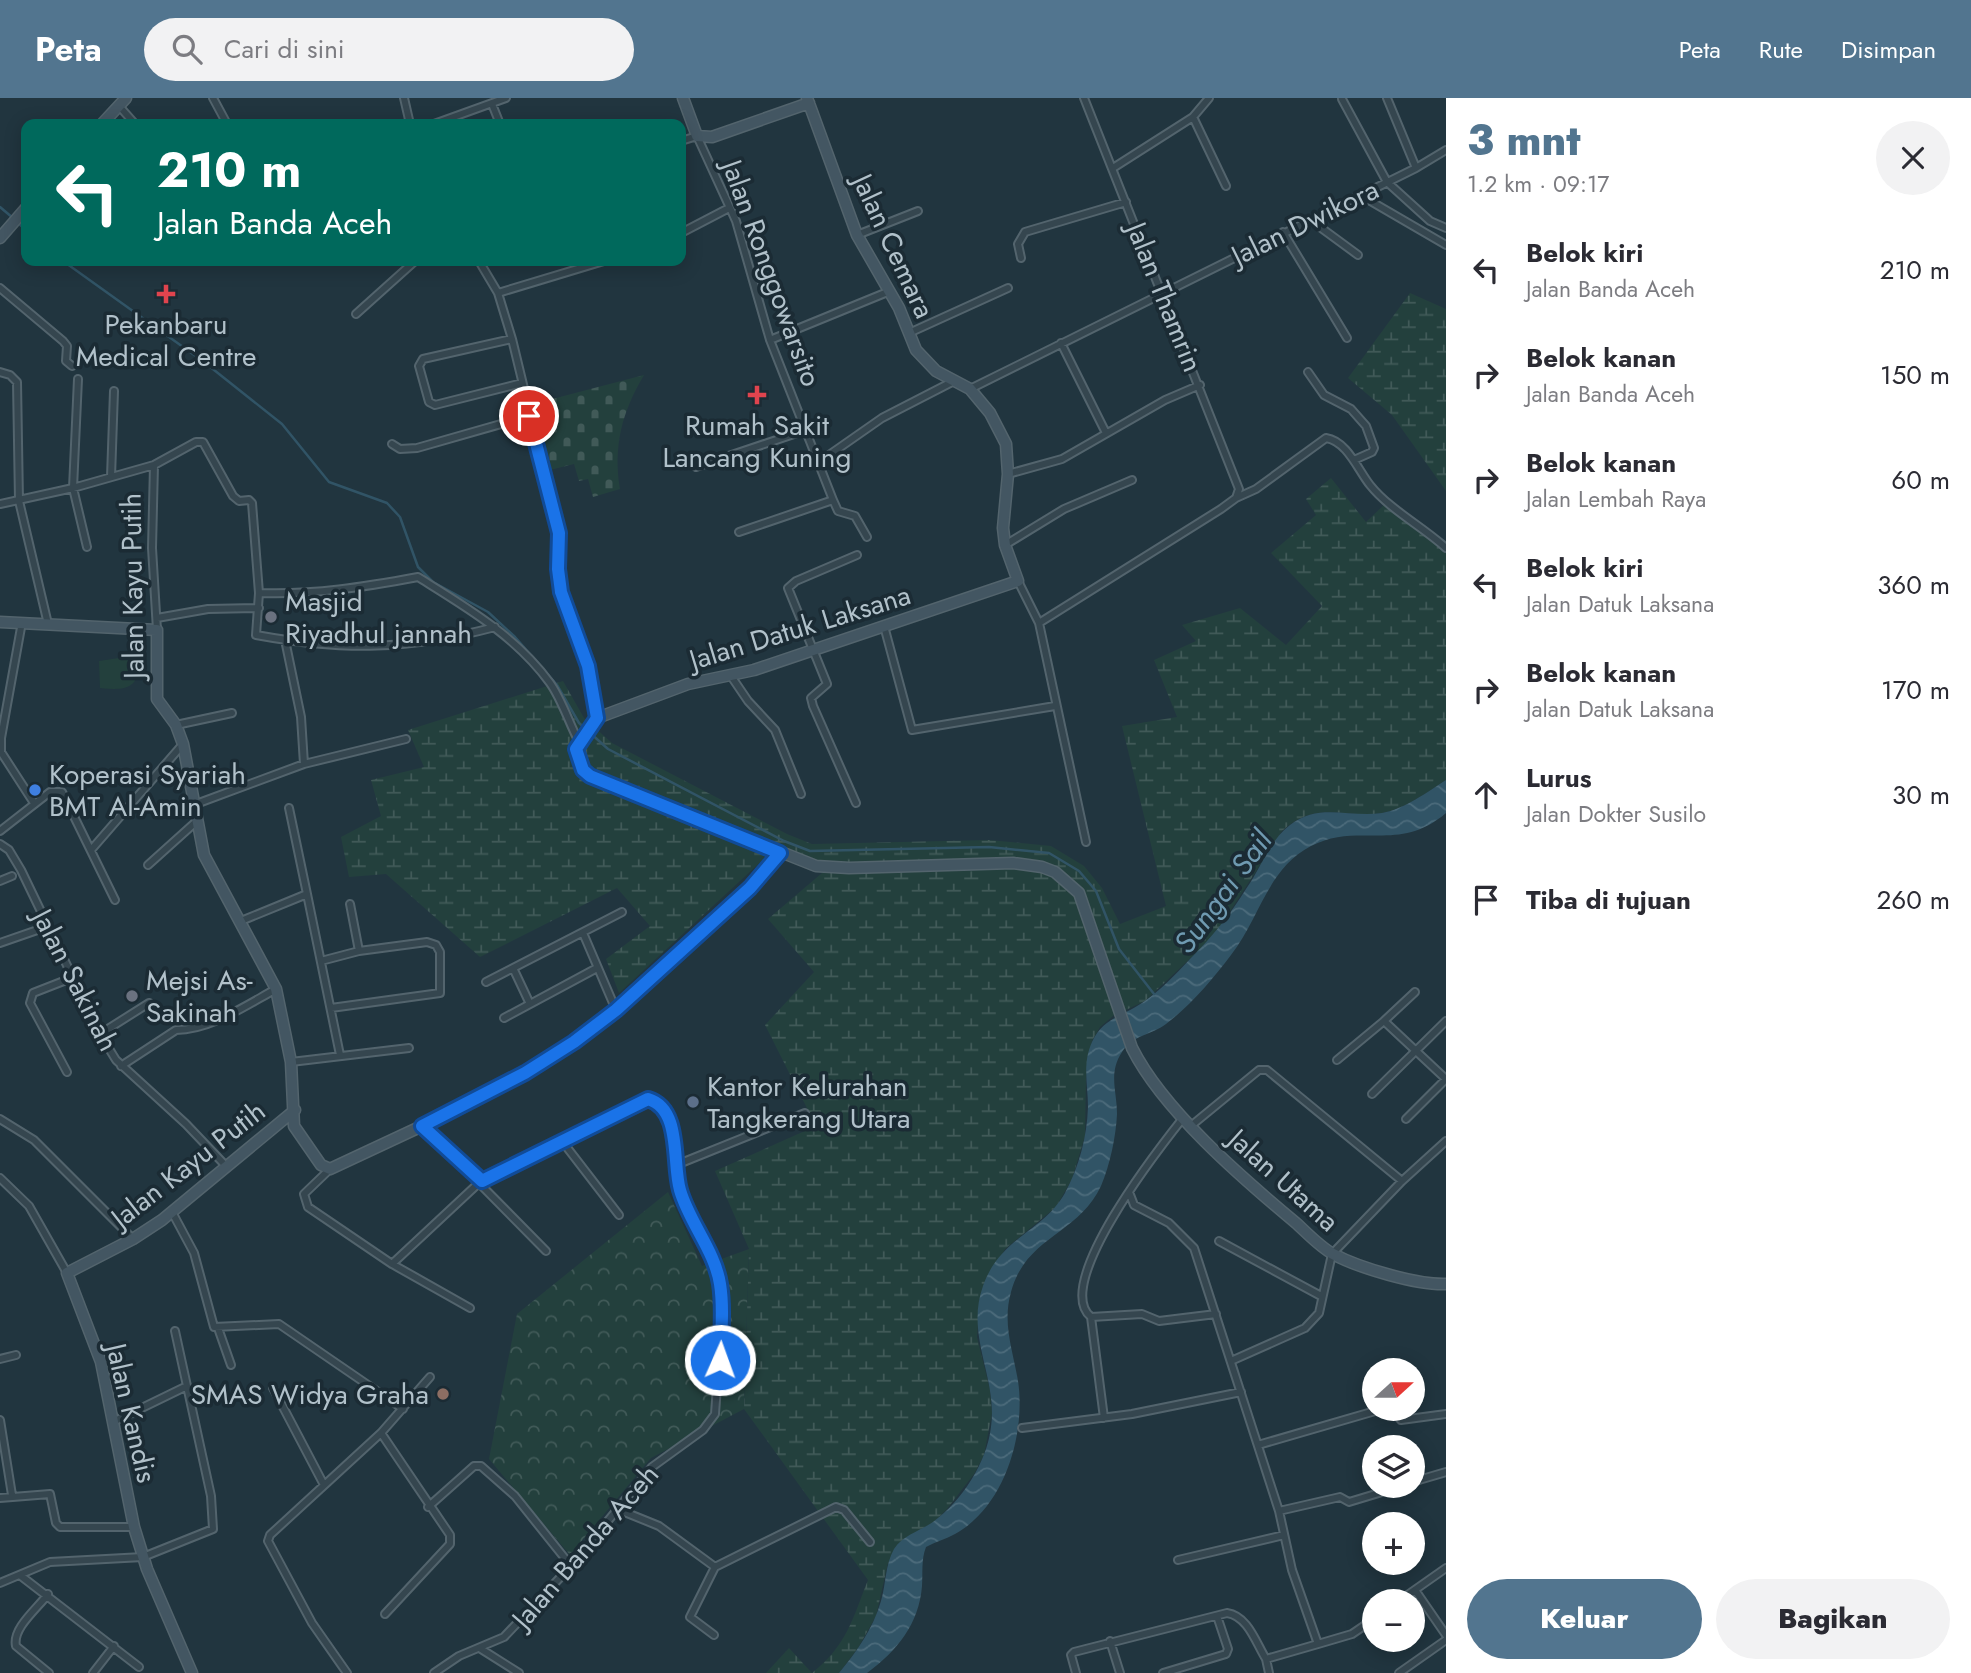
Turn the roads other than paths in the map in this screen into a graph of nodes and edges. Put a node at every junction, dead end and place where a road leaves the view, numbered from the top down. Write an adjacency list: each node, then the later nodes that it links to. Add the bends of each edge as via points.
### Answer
1 (213, 98): 15 (street)
2 (404, 98): 16 (street)
3 (506, 98): 11 (street)
4 (683, 98): 19 (street, Jalan Ronggowarsito)
5 (1084, 98): 22 (street, Jalan Thamrin)
6 (1209, 98): 12 (street)
7 (1387, 98): 23 (street)
8 (1342, 99): 24 (street)
9 (123, 100): 13 (street); 14 (street)
10 (808, 101): 19 (street, via 712,137); 36 (street, Jalan Cemara)
11 (492, 104): 17 (street); 18 (street)
12 (1193, 117): 22 (street); 25 (street)
13 (106, 119)
14 (132, 119)
15 (224, 119)
16 (409, 119)
17 (448, 119)
18 (498, 119)
19 (697, 135): 20 (street); 28 (street, Jalan Ronggowarsito)
20 (686, 139)
21 (1446, 150): 23 (street, Jalan Dwikora)
22 (1113, 168): 27 (street, Jalan Thamrin)
23 (1416, 168): 24 (street, Jalan Dwikora)
24 (1387, 182): 26 (street, Jalan Dwikora); 32 (street, via 1430,220)
25 (1226, 186)
26 (1360, 195): 31 (street, Jalan Dwikora); 37 (street)
27 (1126, 202): 39 (street, via 1025,232 1018,244); 46 (street, Jalan Thamrin)
28 (729, 208): 33 (street); 52 (street, Jalan Ronggowarsito)
29 (918, 211): 36 (street)
30 (21, 214): 35 (street)
31 (1309, 219): 34 (street, Jalan Dwikora); 38 (street)
32 (1446, 228)
33 (686, 230)
34 (1283, 232): 46 (street, Jalan Dwikora); 50 (street)
35 (3, 235)
36 (857, 235): 45 (street, Jalan Cemara)
37 (1446, 245)
38 (1359, 255)
39 (1021, 258)
40 (409, 266): 48 (street)
41 (482, 266): 47 (street)
42 (587, 266): 47 (street)
43 (0, 288): 54 (street, via 64,341 66,361)
44 (1009, 288): 49 (street)
45 (890, 291): 49 (street, Jalan Cemara); 52 (street)
46 (1163, 292): 53 (street); 60 (street, Jalan Thamrin)
47 (498, 293): 51 (street)
48 (356, 314)
49 (909, 333): 58 (street, Jalan Cemara, via 916,350)
50 (1347, 338)
51 (512, 339): 59 (street); 59 (street, via 429,357 419,366 429,402 435,405)
52 (770, 340): 64 (street, Jalan Ronggowarsito)
53 (1061, 343): 61 (street); 65 (street)
54 (72, 366)
55 (0, 372): 77 (street, via 17,382)
56 (1308, 372): 67 (street, via 1324,395 1351,409 1366,426 1374,448)
57 (78, 379): 74 (street)
58 (952, 382): 61 (street, Jalan Cemara); 68 (street, via 882,418)
59 (522, 383): 63 (street)
60 (1200, 385): 65 (street); 75 (street, Jalan Thamrin, via 1239,489)
61 (970, 389): 71 (street, via 990,413 1006,444)
62 (114, 391): 72 (street)
63 (529, 416): 66 (street, via 417,448 400,449); 101 (street, via 559,533 561,592 588,666)
64 (806, 430): 68 (street, Jalan Ronggowarsito); 70 (street)
65 (1105, 433): 71 (street, via 1062,459)
66 (392, 444)
67 (1354, 460): 75 (street, via 1333,439 1326,438 1256,489); 83 (street, via 1370,486)
68 (819, 462): 76 (street, Jalan Ronggowarsito)
69 (154, 465): 72 (street, Jalan Kayu Putih); 86 (street, via 196,442 207,446 233,496 251,503); 88 (street, Jalan Kayu Putih, via 152,548)
70 (696, 467)
71 (1008, 474): 81 (street)
72 (111, 477): 74 (street, Jalan Kayu Putih)
73 (1132, 480): 81 (street, via 1064,509)
74 (73, 488): 77 (street, Jalan Kayu Putih); 82 (street)
75 (1236, 498): 91 (street)
76 (833, 500): 79 (street); 80 (street, via 838,511 855,516)
77 (19, 501): 78 (street, Jalan Kayu Putih); 92 (street)
78 (0, 504)
79 (739, 532)
80 (867, 537)
81 (1005, 545): 85 (street)
82 (87, 547)
83 (1446, 548)
84 (857, 555): 97 (street, via 790,584 788,589)
85 (1018, 581): 91 (street); 93 (street, Jalan Datuk Laksana)
86 (259, 593): 87 (street); 94 (street, via 347,591 418,577)
87 (258, 608): 88 (street, via 208,609); 96 (street, via 256,635)
88 (157, 618): 95 (street, Jalan Kayu Putih)
89 (0, 621): 90 (street)
90 (22, 622): 92 (street); 108 (street, via 1,752)
91 (1039, 623): 99 (street)
92 (48, 624): 95 (street)
93 (884, 626): 97 (street, Jalan Datuk Laksana); 99 (street, via 912,730)
94 (495, 627): 96 (street, via 400,646 344,647); 103 (street, via 552,685)
95 (157, 630): 102 (street, Jalan Kayu Putih, via 157,699)
96 (285, 640): 106 (street, via 301,717)
97 (814, 651): 98 (street, Jalan Datuk Laksana); 109 (street, via 827,684 811,701)
98 (731, 676): 101 (street, Jalan Datuk Laksana, via 688,684); 107 (street, via 775,730)
99 (1055, 706): 114 (street)
100 (232, 713): 102 (street)
101 (596, 719): 103 (street)
102 (176, 725): 105 (street, Jalan Kayu Putih)
103 (581, 738): 117 (street, via 578,760 590,776)
104 (406, 739): 106 (street)
105 (183, 744): 110 (street, Jalan Kayu Putih); 116 (street)
106 (304, 764): 110 (street)
107 (801, 794)
108 (34, 803): 113 (street); 116 (street, via 50,792 62,792)
109 (856, 803)
110 (196, 804): 112 (street, Jalan Kayu Putih)
111 (289, 808): 121 (street)
112 (198, 820): 118 (street); 125 (street, Jalan Kayu Putih, via 204,855)
113 (0, 831)
114 (1086, 842)
115 (0, 844): 126 (street, Jalan Sakinah, via 21,870)
116 (91, 850): 122 (street)
117 (780, 853): 140 (street, via 750,888); 158 (street, Jalan Utama, via 816,866 1013,863 1055,872 1079,893 1140,1066)
118 (148, 865)
119 (12, 876): 120 (street)
120 (0, 881)
121 (307, 894): 125 (street); 130 (street)
122 (115, 900)
123 (350, 904): 129 (street)
124 (622, 912): 127 (street)
125 (241, 922): 135 (street, Jalan Kayu Putih)
126 (49, 926): 128 (street); 133 (street, Jalan Sakinah)
127 (583, 933): 131 (street); 132 (street)
128 (0, 943)
129 (359, 951): 130 (street); 139 (street, via 427,942 436,945 440,993)
130 (321, 961): 139 (street)
131 (513, 968): 134 (street); 138 (street)
132 (597, 968): 138 (street); 140 (street)
133 (74, 977): 144 (street, Jalan Sakinah); 151 (street, via 33,993 30,1003)
134 (486, 982)
135 (276, 989): 149 (street, Jalan Kayu Putih); 150 (street, via 229,1015 189,1031 176,1030)
136 (1415, 992): 142 (street)
137 (149, 1003): 144 (street)
138 (530, 1004): 141 (street)
139 (331, 1008): 147 (street)
140 (616, 1010): 159 (street, via 525,1073)
141 (504, 1018)
142 (1384, 1021): 146 (street); 148 (street)
143 (1446, 1021): 146 (street)
144 (100, 1034): 150 (street, Jalan Sakinah)
145 (409, 1048): 147 (street)
146 (1414, 1052): 152 (street); 153 (street)
147 (340, 1055): 149 (street)
148 (1336, 1060)
149 (291, 1062): 154 (street, Jalan Kayu Putih)
150 (121, 1066): 162 (street, Jalan Sakinah)
151 (66, 1072)
152 (1446, 1079): 157 (street)
153 (1372, 1094)
154 (295, 1110): 162 (street, Jalan Kayu Putih); 163 (street, via 294,1126 321,1165)
155 (805, 1113): 164 (street, via 681,1163)
156 (0, 1119): 171 (street, via 34,1140)
157 (1406, 1119)
158 (1188, 1121): 165 (street, via 1259,1070 1267,1070); 168 (street, via 1153,1155); 174 (street, Jalan Utama, via 1256,1190)
159 (422, 1126): 163 (street); 167 (street)
160 (562, 1141): 164 (street, Jalan Banda Aceh, via 648,1099 657,1101 666,1113); 167 (street, Jalan Banda Aceh); 170 (street)
161 (1446, 1141): 165 (street)
162 (225, 1165): 169 (street, Jalan Kayu Putih)
163 (330, 1169): 175 (street, via 303,1194 308,1207)
164 (677, 1173): 209 (street, Jalan Banda Aceh, via 682,1198 720,1282 718,1404 711,1423 652,1467)
165 (1402, 1181): 174 (street)
166 (1, 1182): 176 (street, Jalan Kandis, via 29,1206)
167 (481, 1182): 173 (street); 175 (street, Jalan Banda Aceh)
168 (1129, 1192): 180 (street, via 1134,1205 1169,1223 1194,1248); 181 (street, via 1082,1282 1084,1310)
169 (172, 1212): 171 (street, Jalan Kayu Putih); 182 (street, via 189,1242 210,1318)
170 (619, 1214)
171 (133, 1239): 176 (street, Jalan Kayu Putih)
172 (1219, 1241): 178 (street)
173 (546, 1251)
174 (1332, 1254): 177 (street, Jalan Utama, via 1405,1279); 178 (street)
175 (392, 1264): 179 (street)
176 (67, 1273): 198 (street, Jalan Kandis, via 101,1363)
177 (1446, 1284)
178 (1321, 1296): 186 (street, via 1319,1313 1305,1328)
179 (470, 1308)
180 (1216, 1314): 181 (street, via 1159,1321 1142,1314); 186 (street)
181 (1091, 1317): 195 (street)
182 (218, 1328): 187 (street); 192 (street, via 279,1324)
183 (175, 1331): 189 (street)
184 (16, 1355): 185 (street)
185 (0, 1359)
186 (1231, 1361): 191 (street)
187 (232, 1365)
188 (430, 1377): 192 (street)
189 (187, 1386): 198 (street); 214 (street, via 211,1496 213,1529)
190 (273, 1388): 204 (street)
191 (1241, 1392): 195 (street); 201 (street)
192 (402, 1409): 200 (street)
193 (1446, 1414): 196 (street)
194 (1362, 1415): 201 (street)
195 (1104, 1418): 199 (street)
196 (1425, 1418)
197 (0, 1420): 205 (street)
198 (113, 1422): 211 (street, Jalan Kandis)
199 (1022, 1428)
200 (381, 1433): 204 (street); 208 (street)
201 (1258, 1445): 210 (street)
202 (1446, 1472): 203 (street)
203 (1425, 1478)
204 (324, 1485): 239 (street, via 268,1541 312,1623)
205 (12, 1495): 206 (street); 211 (street, via 50,1494 60,1527)
206 (0, 1498)
207 (1362, 1498): 210 (street, via 1349,1502 1340,1497)
208 (428, 1507): 216 (street, via 474,1466 481,1466 514,1496); 224 (street, via 450,1535 450,1544)
209 (617, 1509): 216 (street, Jalan Banda Aceh); 217 (street, via 659,1526)
210 (1279, 1511): 212 (street)
211 (134, 1527): 214 (street, Jalan Kandis)
212 (1284, 1535): 215 (street); 231 (street)
213 (870, 1542): 217 (street, via 844,1510 836,1507)
214 (143, 1557): 219 (street, via 50,1562); 238 (street, Jalan Kandis)
215 (1178, 1560)
216 (571, 1566): 233 (street, Jalan Banda Aceh, via 503,1637)
217 (715, 1567): 227 (street, via 690,1617)
218 (1446, 1568): 221 (street)
219 (21, 1576): 220 (street); 222 (street)
220 (0, 1583)
221 (1416, 1589)
222 (48, 1594): 232 (street); 236 (street, via 15,1640 16,1646)
223 (1425, 1605): 228 (street)
224 (384, 1614)
225 (1217, 1616): 230 (street); 234 (street, via 1237,1615); 244 (street, via 1226,1654)
226 (1362, 1627): 231 (street)
227 (714, 1635)
228 (1446, 1635)
229 (1446, 1640): 247 (street)
230 (1110, 1641): 242 (street, via 1074,1652); 243 (street)
231 (1318, 1644): 234 (street)
232 (114, 1646): 235 (street); 237 (street)
233 (481, 1649): 240 (street, Jalan Banda Aceh, via 459,1656); 241 (street)
234 (1266, 1662): 245 (street); 246 (street)
235 (139, 1667)
236 (50, 1673)
237 (93, 1673)
238 (192, 1673)
239 (348, 1673)
240 (434, 1673)
241 (519, 1673)
242 (1076, 1673)
243 (1120, 1673)
244 (1163, 1673)
245 (1259, 1673)
246 (1269, 1673)
247 (1399, 1673)

